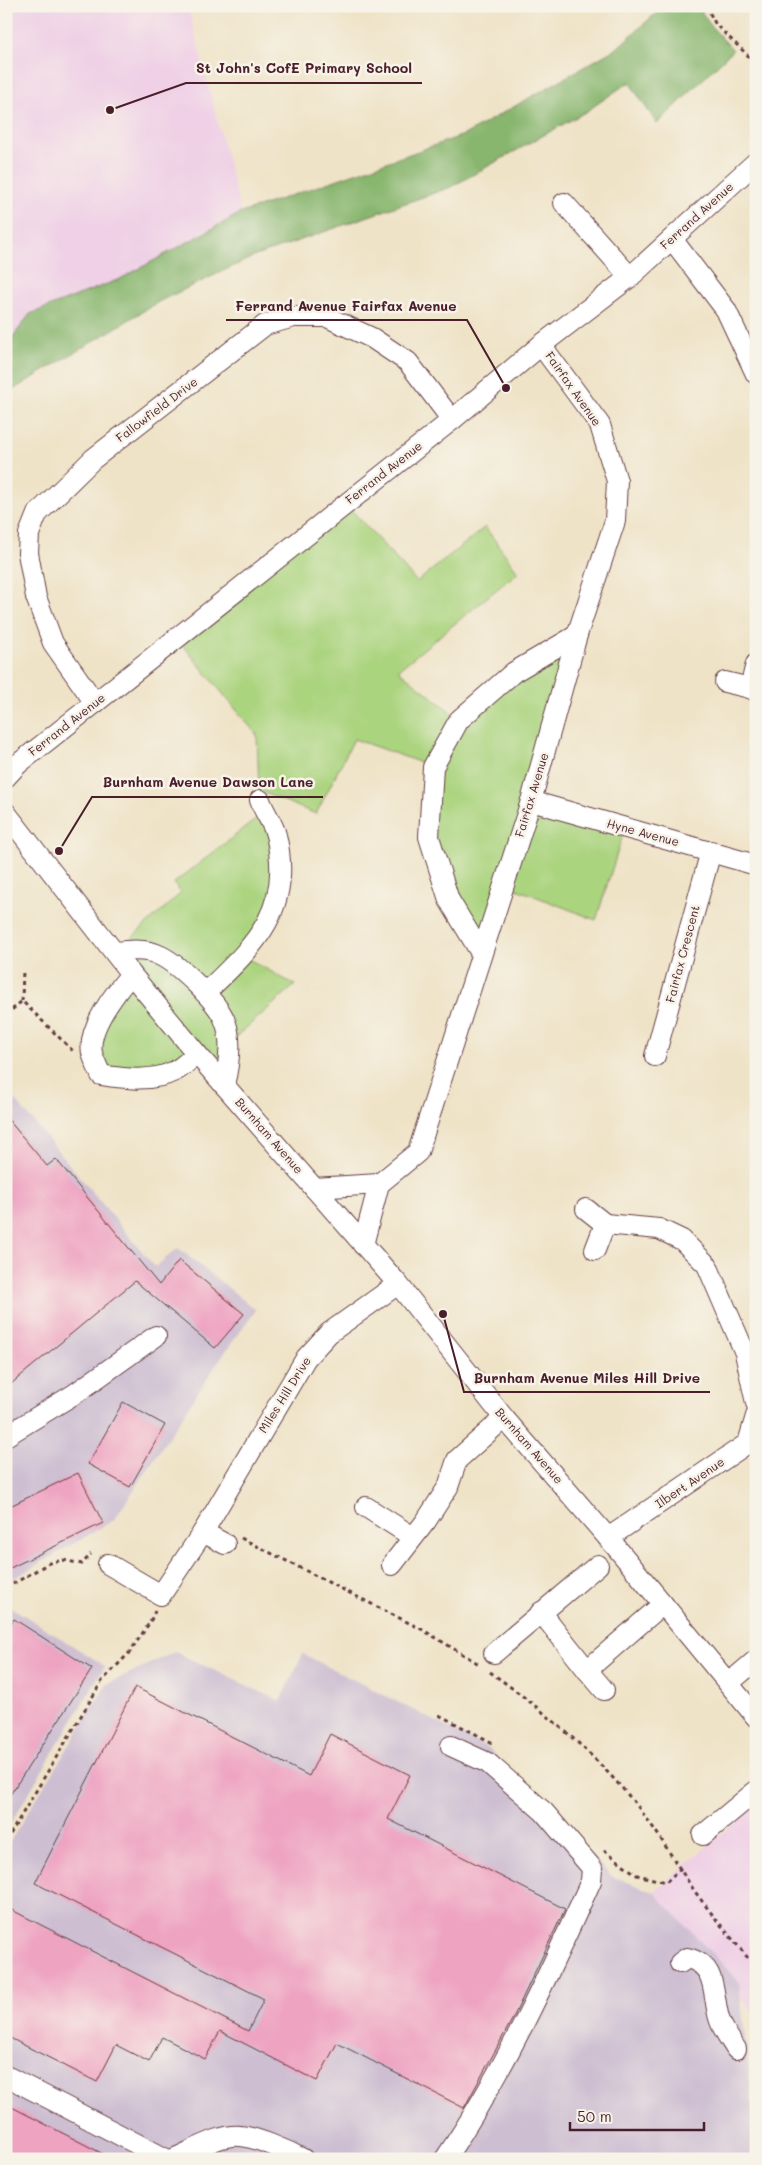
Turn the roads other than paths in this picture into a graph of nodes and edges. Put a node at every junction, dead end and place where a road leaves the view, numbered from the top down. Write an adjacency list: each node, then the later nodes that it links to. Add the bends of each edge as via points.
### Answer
1 (756, 162): 3 (street, Ferrand Avenue)
2 (564, 203): 4 (street)
3 (672, 239): 4 (street, Ferrand Avenue); 6 (street, via 726,310)
4 (630, 277): 5 (street, Ferrand Avenue)
5 (542, 345): 7 (street, Ferrand Avenue); 8 (street, Fairfax Avenue, via 600,425 617,481 615,521)
6 (756, 374)
7 (452, 420): 12 (street, Ferrand Avenue); 12 (street, Fallowfield Drive, via 408,362 372,338 327,316 294,317 265,325 93,458 37,514 28,534 28,552 36,597 52,642)
8 (577, 635): 15 (street, Fairfax Avenue); 20 (street, via 514,672 460,720 433,767 429,837 449,900)
9 (756, 664): 11 (street)
10 (725, 682): 11 (street)
11 (753, 690)
12 (95, 703): 13 (street, Ferrand Avenue)
13 (6, 777)
14 (260, 800): 22 (street, via 276,834 281,881 270,920 243,956)
15 (531, 801): 17 (street, Hyne Avenue); 20 (street, Fairfax Avenue)
16 (6, 813): 19 (street, Burnham Avenue)
17 (711, 851): 18 (street, Hyne Avenue); 24 (street, Fairfax Crescent)
18 (756, 865)
19 (116, 952): 21 (street, Burnham Avenue); 22 (street, via 130,950 160,955)
20 (481, 953): 26 (street, Fairfax Avenue, via 418,1152)
21 (131, 974): 23 (street, Burnham Avenue); 23 (street, via 98,1021 92,1051 101,1074 150,1078 175,1071)
22 (205, 993): 25 (street, via 225,1020 230,1042)
23 (197, 1054): 25 (street, Burnham Avenue)
24 (655, 1056)
25 (224, 1085): 27 (street, Burnham Avenue)
26 (380, 1184): 27 (street); 30 (street)
27 (314, 1188): 30 (street, Burnham Avenue)
28 (586, 1209): 29 (street)
29 (605, 1224): 31 (street); 34 (street, via 659,1229 682,1240 707,1265 745,1353)
30 (364, 1245): 32 (street, Burnham Avenue)
31 (595, 1250)
32 (398, 1284): 36 (street, Burnham Avenue); 39 (street, Miles Hill Drive, via 329,1333 306,1358)
33 (156, 1336): 37 (street, via 76,1393)
34 (756, 1403)
35 (756, 1416): 41 (street, Ilbert Avenue, via 748,1443)
36 (504, 1418): 40 (street, via 457,1460 448,1487); 41 (street, Burnham Avenue)
37 (6, 1436)
38 (366, 1507): 40 (street)
39 (203, 1532): 42 (street); 43 (street, Miles Hill Drive, via 161,1595)
40 (413, 1537): 44 (street)
41 (608, 1538): 46 (street, Burnham Avenue)
42 (229, 1539)
43 (108, 1564)
44 (392, 1565)
45 (598, 1565): 47 (street)
46 (663, 1604): 50 (street); 51 (street, Burnham Avenue)
47 (541, 1612): 48 (street); 50 (street)
48 (494, 1653)
49 (756, 1660): 51 (street)
50 (587, 1670): 52 (street)
51 (729, 1683): 53 (street, Burnham Avenue)
52 (604, 1690)
53 (756, 1717)
54 (451, 1746): 63 (street, via 488,1764 544,1812 592,1868 591,1881 544,1986 475,2116)
55 (756, 1791): 56 (street)
56 (703, 1835)
57 (680, 1963): 58 (street, via 687,1958 694,1960 712,1976 719,2020)
58 (736, 2049)
59 (6, 2076): 60 (street)
60 (166, 2159)
61 (173, 2159): 62 (street, via 225,2138 241,2136)
62 (303, 2159)
63 (445, 2159)

